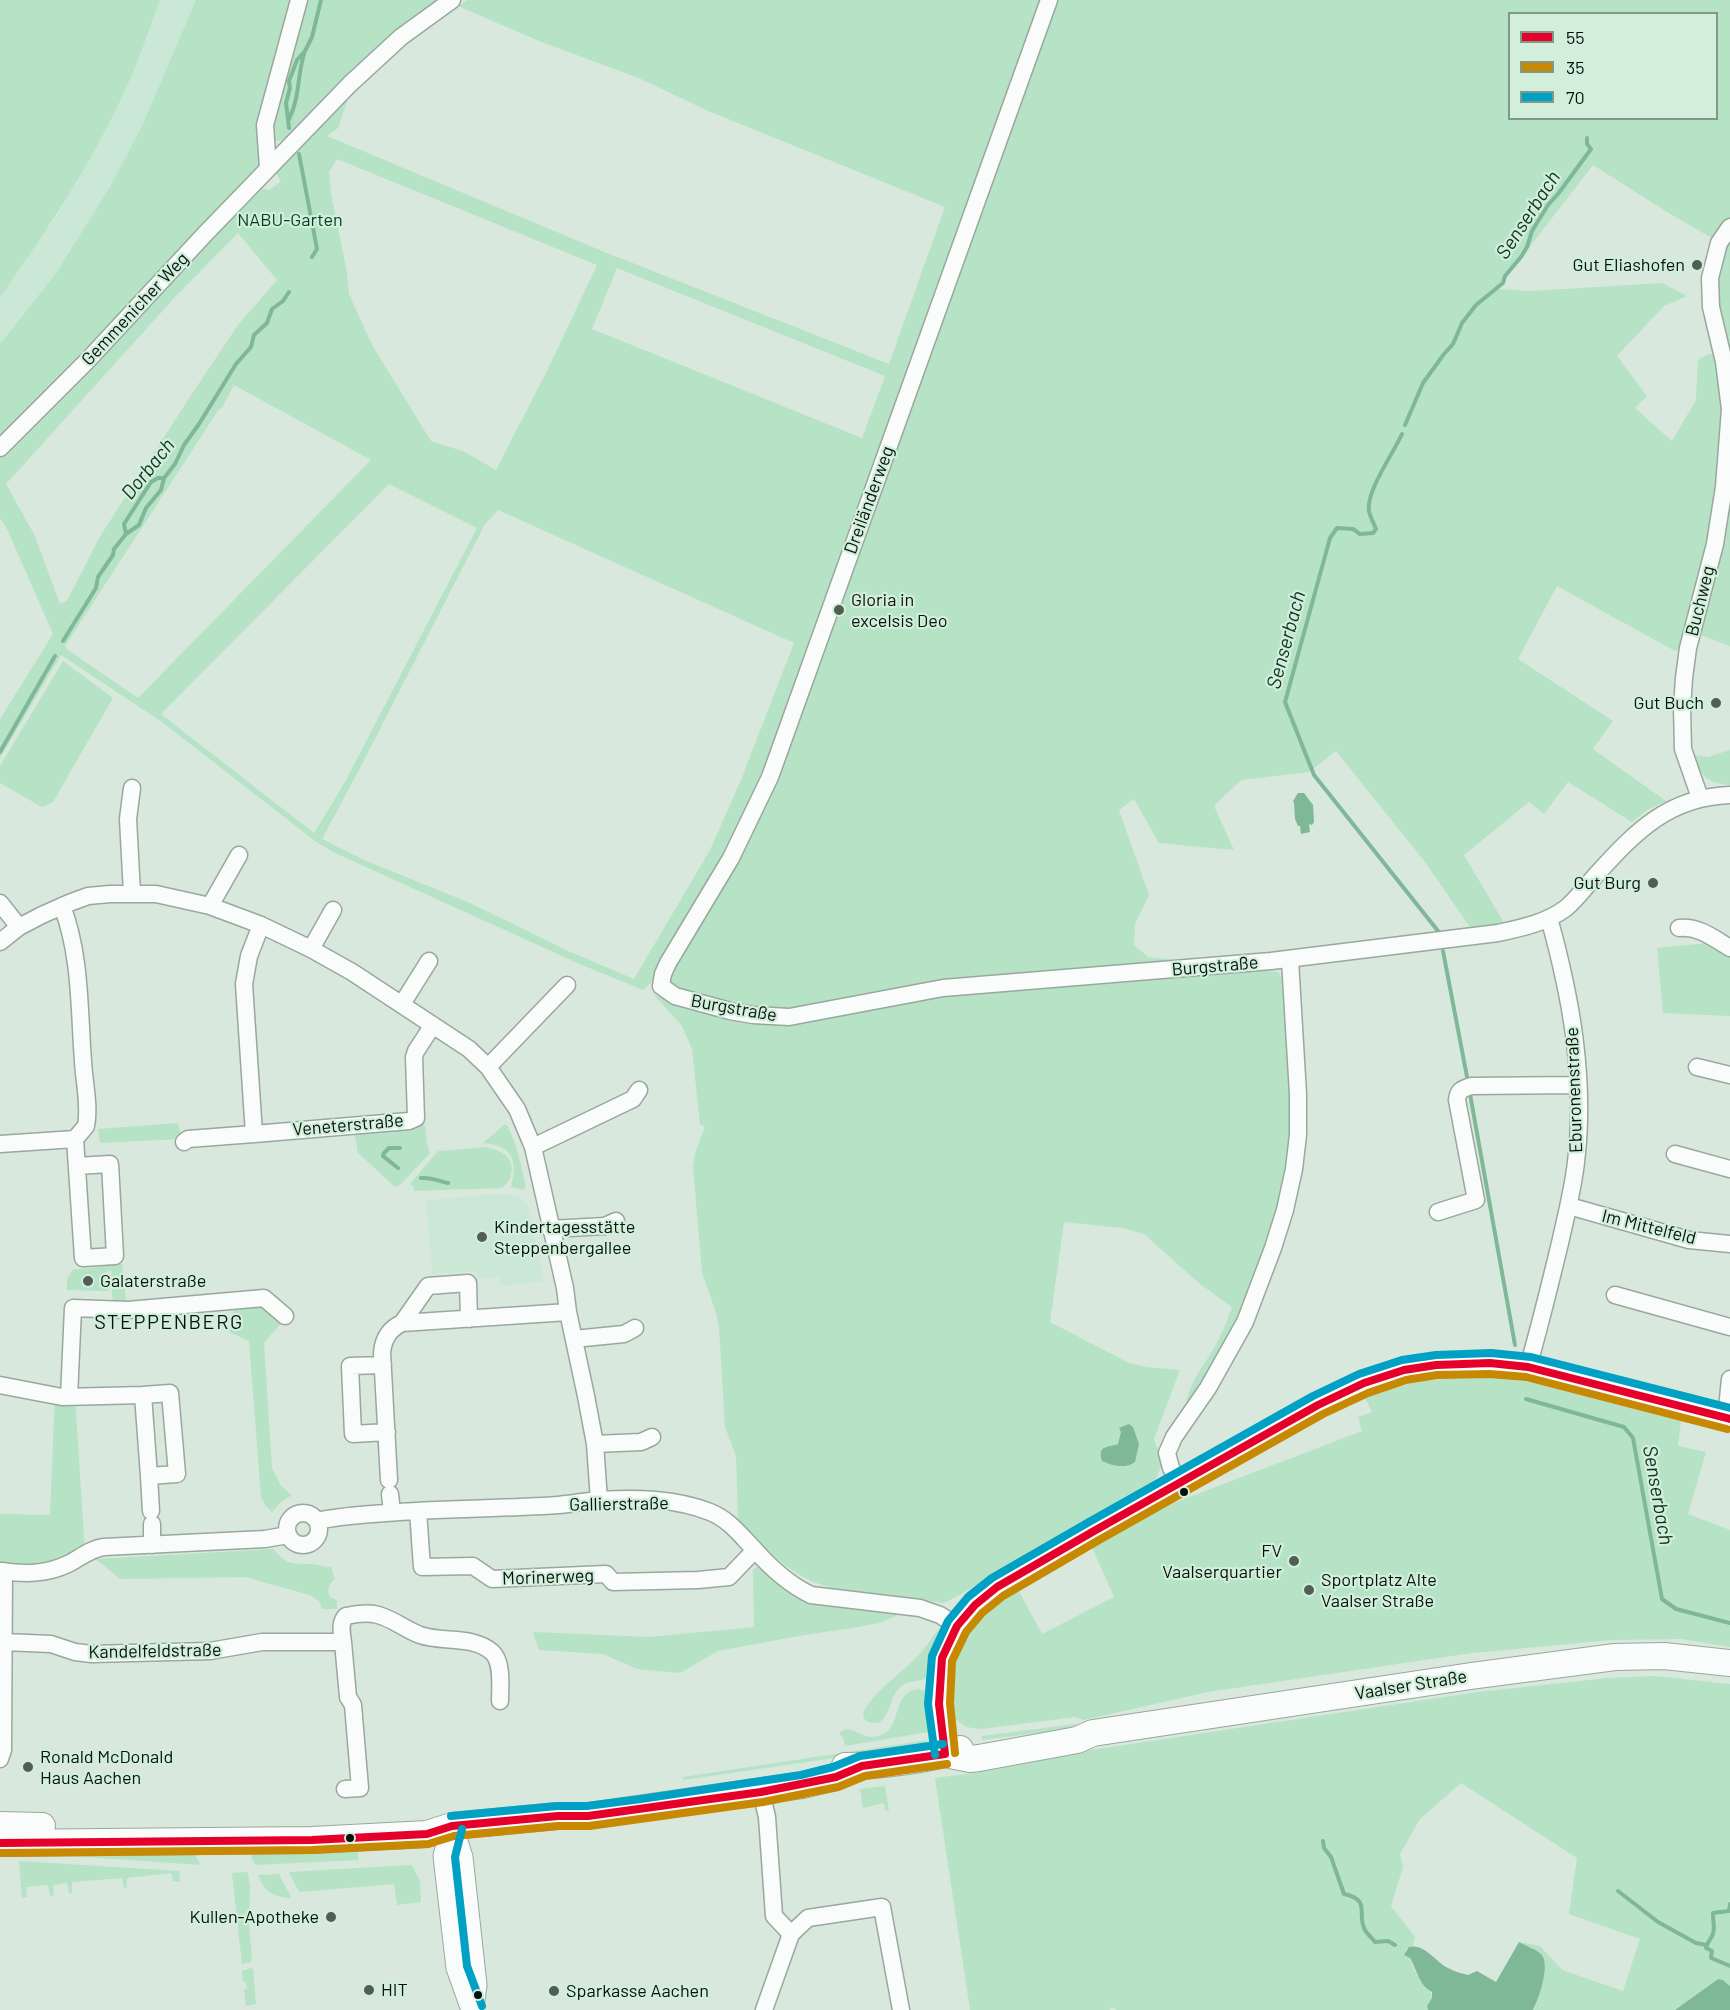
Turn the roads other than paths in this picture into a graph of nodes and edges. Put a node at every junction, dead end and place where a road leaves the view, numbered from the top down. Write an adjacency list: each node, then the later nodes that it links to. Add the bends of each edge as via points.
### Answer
1 (299, 0): 4 (street, via 265,125)
2 (452, 0): 4 (street, Gemmenicher Weg, via 392,45)
3 (1049, 0): 26 (street, Dreiländerweg, via 770,777 731,858 668,963)
4 (268, 168): 6 (street, Gemmenicher Weg)
5 (1730, 227): 9 (street, Buchweg, via 1719,243 1710,278 1730,409 1724,487 1715,544 1688,648 1681,733)
6 (0, 448)
7 (132, 788): 11 (street, via 128,819)
8 (1730, 795): 9 (street, Burgstraße)
9 (1700, 798): 16 (street, Burgstraße, via 1671,809 1644,826 1568,906)
10 (239, 855): 14 (street)
11 (132, 893): 13 (street, via 88,896); 14 (street)
12 (0, 903): 18 (street)
13 (62, 906): 18 (street); 35 (street, via 75,964 86,1096 86,1126)
14 (210, 906): 17 (street)
15 (333, 910): 22 (street)
16 (1549, 918): 23 (street, Burgstraße, via 1498,933); 32 (street, Eburonenstraße, via 1571,1010)
17 (261, 925): 22 (street); 34 (street, via 244,984)
18 (19, 927): 20 (street)
19 (1679, 928): 21 (street, via 1701,930)
20 (0, 942)
21 (1730, 948)
22 (311, 949): 27 (street)
23 (1290, 960): 26 (street, Burgstraße, via 944,988 789,1017 730,1011 675,996); 66 (street, via 1298,1094 1294,1169 1273,1248 1245,1322 1167,1453)
24 (429, 961): 27 (street)
25 (567, 985): 29 (street)
26 (661, 986)
27 (402, 1004): 28 (street)
28 (433, 1025): 29 (street); 34 (street, Veneterstraße, via 414,1057 416,1118)
29 (488, 1067): 38 (street, via 517,1109)
30 (1697, 1067): 31 (street)
31 (1730, 1075)
32 (1578, 1085): 42 (street, Eburonenstraße, via 1577,1153); 43 (street, via 1462,1089 1457,1100 1476,1200)
33 (639, 1090): 38 (street, via 633,1099)
34 (254, 1134): 36 (street, Veneterstraße)
35 (75, 1139): 37 (street); 40 (street)
36 (184, 1142)
37 (0, 1144)
38 (533, 1147): 45 (street)
39 (1675, 1154): 41 (street)
40 (77, 1166): 40 (street, via 83,1258 116,1256 110,1164)
41 (1730, 1169)
42 (1569, 1206): 46 (street, Im Mittelfeld, via 1689,1240); 56 (street, Eburonenstraße)
43 (1438, 1212)
44 (616, 1221): 45 (street, via 605,1226)
45 (550, 1229): 48 (street)
46 (1730, 1244)
47 (1615, 1295): 52 (street)
48 (568, 1312): 50 (street); 54 (street)
49 (285, 1316): 60 (street, via 264,1298 128,1310 73,1308)
50 (470, 1319): 51 (street); 51 (street, via 468,1283 428,1286)
51 (402, 1323): 55 (street, via 383,1342)
52 (1730, 1327)
53 (635, 1328): 54 (street, via 624,1334)
54 (573, 1339): 64 (street)
55 (382, 1365): 62 (street); 62 (street, via 350,1366 353,1434)
56 (1528, 1367): 61 (street); 66 (street, via 1490,1363 1437,1365 1381,1377 1318,1405)
57 (1730, 1378): 61 (street)
58 (0, 1385): 60 (street)
59 (143, 1395): 60 (street); 65 (street); 65 (street, via 170,1393 177,1474)
60 (69, 1397)
61 (1728, 1419)
62 (387, 1432): 69 (street)
63 (652, 1437): 64 (street, via 641,1442)
64 (595, 1444): 67 (street)
65 (149, 1476): 70 (street)
66 (1180, 1483): 73 (street, via 997,1587)
67 (599, 1500): 68 (street, Gallierstraße); 71 (street, Gallierstraße, via 684,1503 712,1513 734,1527)
68 (418, 1511): 69 (street, Gallierstraße); 71 (street, Morinerweg, via 422,1567 473,1566 492,1579 606,1574 614,1582 698,1580 729,1576)
69 (392, 1512): 70 (street, Gallierstraße, via 317,1521 318,1535 301,1545 288,1535)
70 (152, 1545): 72 (street, Gallierstraße, via 96,1548 40,1574)
71 (755, 1550): 73 (street, Gallierstraße, via 779,1574 811,1595 920,1608)
72 (2, 1571): 74 (street)
73 (957, 1626): 78 (street, via 942,1658 939,1684)
74 (3, 1642): 75 (street, Kandelfeldstraße, via 51,1644 92,1654 210,1651 262,1642); 79 (street)
75 (343, 1642): 77 (street, via 342,1623 346,1616 372,1614 421,1635 485,1648 494,1653 500,1672); 81 (street, via 360,1788)
76 (1730, 1663): 78 (main road, Vaalser Straße, via 1694,1658 1615,1657 1094,1733 1076,1731 967,1746)
77 (500, 1701)
78 (945, 1754): 80 (main road, Vaalser Straße)
79 (0, 1759)
80 (862, 1766): 82 (main road, Vaalser Straße, via 836,1777); 83 (main road, Vaalser Straße, via 805,1770 606,1799)
81 (345, 1789)
82 (761, 1792): 83 (main road, Vaalser Straße, via 588,1816); 87 (street, via 767,1817 774,1916)
83 (558, 1816): 85 (main road, Vaalser Straße)
84 (0, 1825): 85 (main road, Vaalser Straße, via 190,1828 422,1818)
85 (452, 1826): 86 (main road, Vaalser Straße, via 427,1834 312,1840); 88 (street, via 462,1857 476,1985)
86 (0, 1843)
87 (791, 1934): 89 (street); 90 (street, via 808,1918 882,1907)
88 (472, 2010)
89 (764, 2010)
90 (901, 2010)

